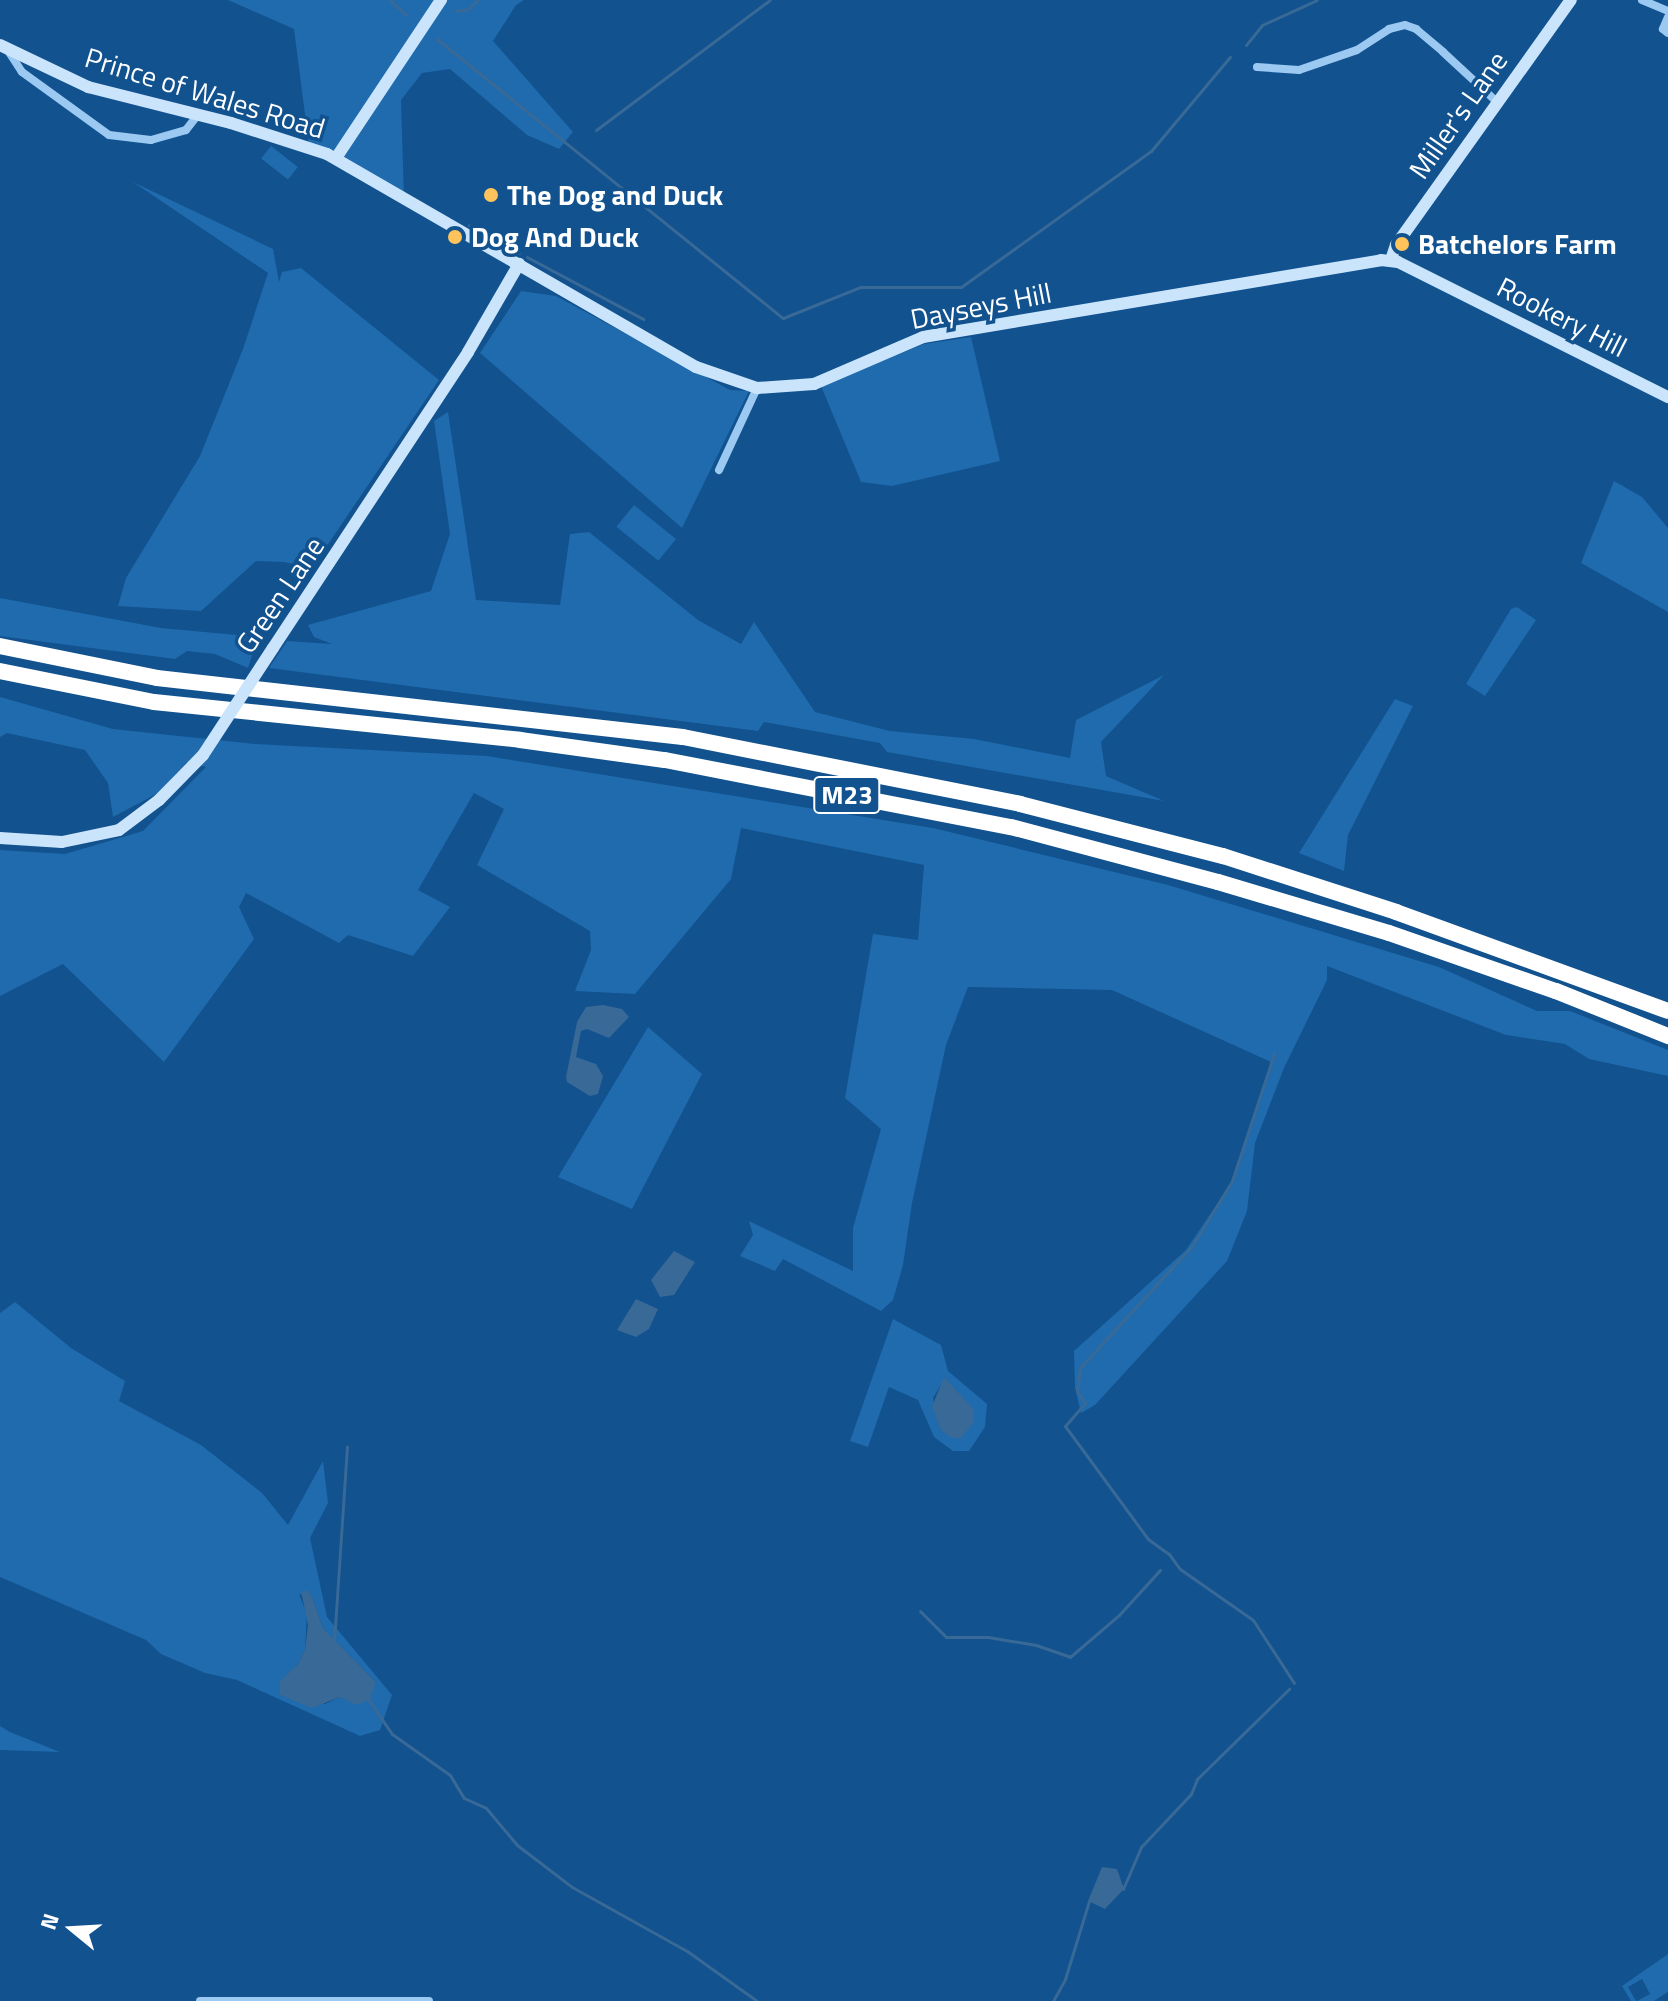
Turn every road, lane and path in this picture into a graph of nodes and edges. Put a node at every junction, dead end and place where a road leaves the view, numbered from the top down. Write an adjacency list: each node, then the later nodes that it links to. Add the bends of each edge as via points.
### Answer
1 (441, 0): 10 (street)
2 (1571, 0): 8 (street, Miller's Lane)
3 (1642, 0): 4 (street)
4 (1668, 14): 5 (street, via 1663,29)
5 (1668, 33)
6 (3, 46): 9 (street, Prince of Wales Road, via 88,87); 9 (street, via 22,72 109,135 151,140 186,130)
7 (1257, 67): 8 (street, via 1299,70 1357,50 1405,25)
8 (1496, 101): 11 (street, Miller's Lane, via 1396,245)
9 (197, 116): 10 (street, Prince of Wales Road)
10 (336, 158): 12 (street, Prince of Wales Road)
11 (1391, 260): 13 (street, Dayseys Hill, via 923,337 814,384); 14 (street, Rookery Hill)
12 (519, 264): 13 (street, Dayseys Hill, via 696,367); 18 (street, Green Lane, bridge, via 468,352 203,755 159,800 119,830 62,842)
13 (757, 388): 15 (street)
14 (1668, 397)
15 (719, 470)
16 (0, 646): 19 (highway, M23, via 157,678 683,737 1020,804 1324,888)
17 (0, 671): 20 (highway, M23, via 154,702 665,760 1011,827 1389,933)
18 (0, 838)
19 (1668, 1011)
20 (1668, 1036)
21 (200, 2001): 22 (street)
22 (429, 2001)

